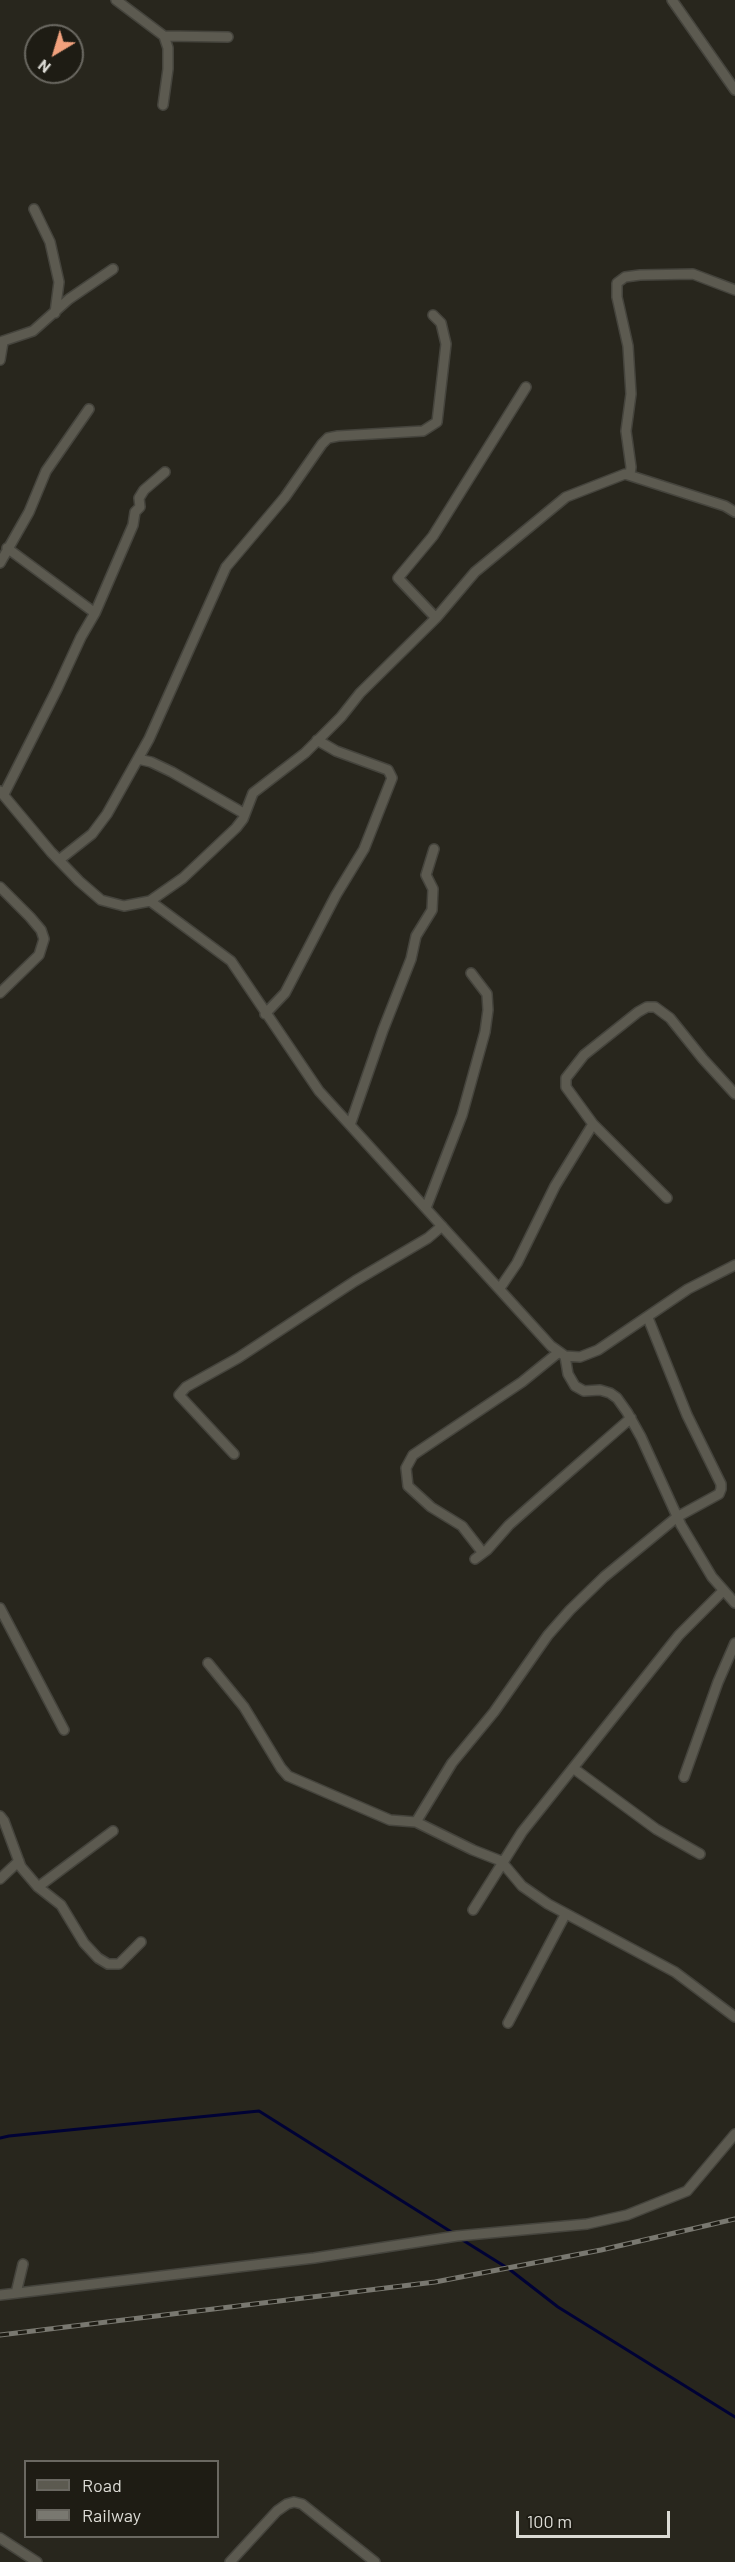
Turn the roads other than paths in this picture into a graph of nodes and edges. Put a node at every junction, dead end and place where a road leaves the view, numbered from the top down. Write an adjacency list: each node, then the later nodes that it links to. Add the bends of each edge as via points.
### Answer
1 (116, 0): 3 (street)
2 (672, 0): 5 (street)
3 (165, 36): 4 (street); 6 (street, via 168,69)
4 (228, 37)
5 (735, 90)
6 (163, 105)
7 (34, 209): 10 (street, via 50,242 59,282)
8 (113, 269): 10 (street)
9 (735, 290): 17 (street, via 693,274 640,275 625,277 617,283 631,394 626,431)
10 (55, 313): 12 (street, via 33,331)
11 (433, 315): 24 (street, via 441,323 446,344 437,422 423,431 338,436 322,444 285,497 226,567)
12 (2, 342): 13 (street)
13 (0, 360)
14 (526, 387): 22 (street, via 433,536 398,578)
15 (89, 409): 19 (street, via 46,471 29,512)
16 (165, 472): 21 (street, via 144,490)
17 (630, 476): 18 (street); 22 (street, via 625,474 566,497 475,572)
18 (735, 512)
19 (7, 548): 20 (street); 21 (street)
20 (0, 563)
21 (95, 613): 25 (street)
22 (436, 618): 23 (street)
23 (318, 740): 26 (street, via 253,793); 33 (street, via 336,751 388,770 392,778 364,849 285,993)
24 (138, 759): 26 (street, via 172,772); 28 (street, via 99,827)
25 (2, 792): 28 (street)
26 (245, 814): 30 (street, via 236,828 183,878)
27 (434, 849): 36 (street, via 426,875 433,889 432,910 416,936)
28 (59, 860): 30 (street, via 101,900 124,906)
29 (0, 887): 32 (street, via 30,917 44,939 39,955)
30 (150, 901): 33 (street, via 226,956)
31 (471, 973): 38 (street, via 486,994 485,1032 462,1115)
32 (0, 993)
33 (265, 1014): 36 (street, via 305,1073)
34 (735, 1094): 35 (street, via 670,1018 655,1007 647,1007 584,1055 566,1078 566,1087)
35 (593, 1124): 37 (street); 41 (street)
36 (350, 1125): 38 (street)
37 (667, 1198)
38 (426, 1208): 39 (street)
39 (442, 1226): 41 (street); 45 (street, via 238,1358 186,1387 179,1395)
40 (735, 1265): 42 (street, via 688,1289)
41 (500, 1288): 43 (street)
42 (648, 1318): 43 (street, via 580,1358); 46 (street, via 687,1415 721,1484 718,1494)
43 (562, 1354): 44 (street, via 575,1386 614,1395); 44 (street, via 413,1455 406,1468 408,1486 431,1507 462,1526 479,1556)
44 (631, 1418): 46 (street)
45 (234, 1454)
46 (677, 1517): 47 (street); 56 (street, via 604,1577 555,1626 452,1763)
47 (723, 1591): 48 (street); 53 (street, via 679,1635)
48 (735, 1603)
49 (0, 1608): 52 (street)
50 (735, 1643): 54 (street)
51 (208, 1663): 56 (street, via 244,1707 288,1776 390,1820)
52 (64, 1730)
53 (573, 1768): 58 (street, via 656,1829); 60 (street)
54 (684, 1777)
55 (0, 1816): 59 (street)
56 (416, 1822): 60 (street)
57 (113, 1832): 62 (street)
58 (700, 1854)
59 (19, 1861): 61 (street); 62 (street)
60 (501, 1861): 63 (street); 64 (street, via 522,1886)
61 (0, 1879)
62 (38, 1887): 65 (street, via 61,1905 84,1943 108,1964 119,1964)
63 (473, 1910)
64 (565, 1915): 66 (street, via 675,1972); 67 (street)
65 (141, 1942)
66 (735, 2017)
67 (508, 2023)
68 (735, 2134): 70 (street, via 687,2191 587,2224 457,2236 314,2258)
69 (23, 2264): 70 (street)
70 (16, 2293): 71 (street)
71 (0, 2295)
72 (0, 2538): 73 (street)
73 (37, 2562)
74 (230, 2562): 75 (street, via 277,2511 294,2502 302,2504)
75 (375, 2562)

